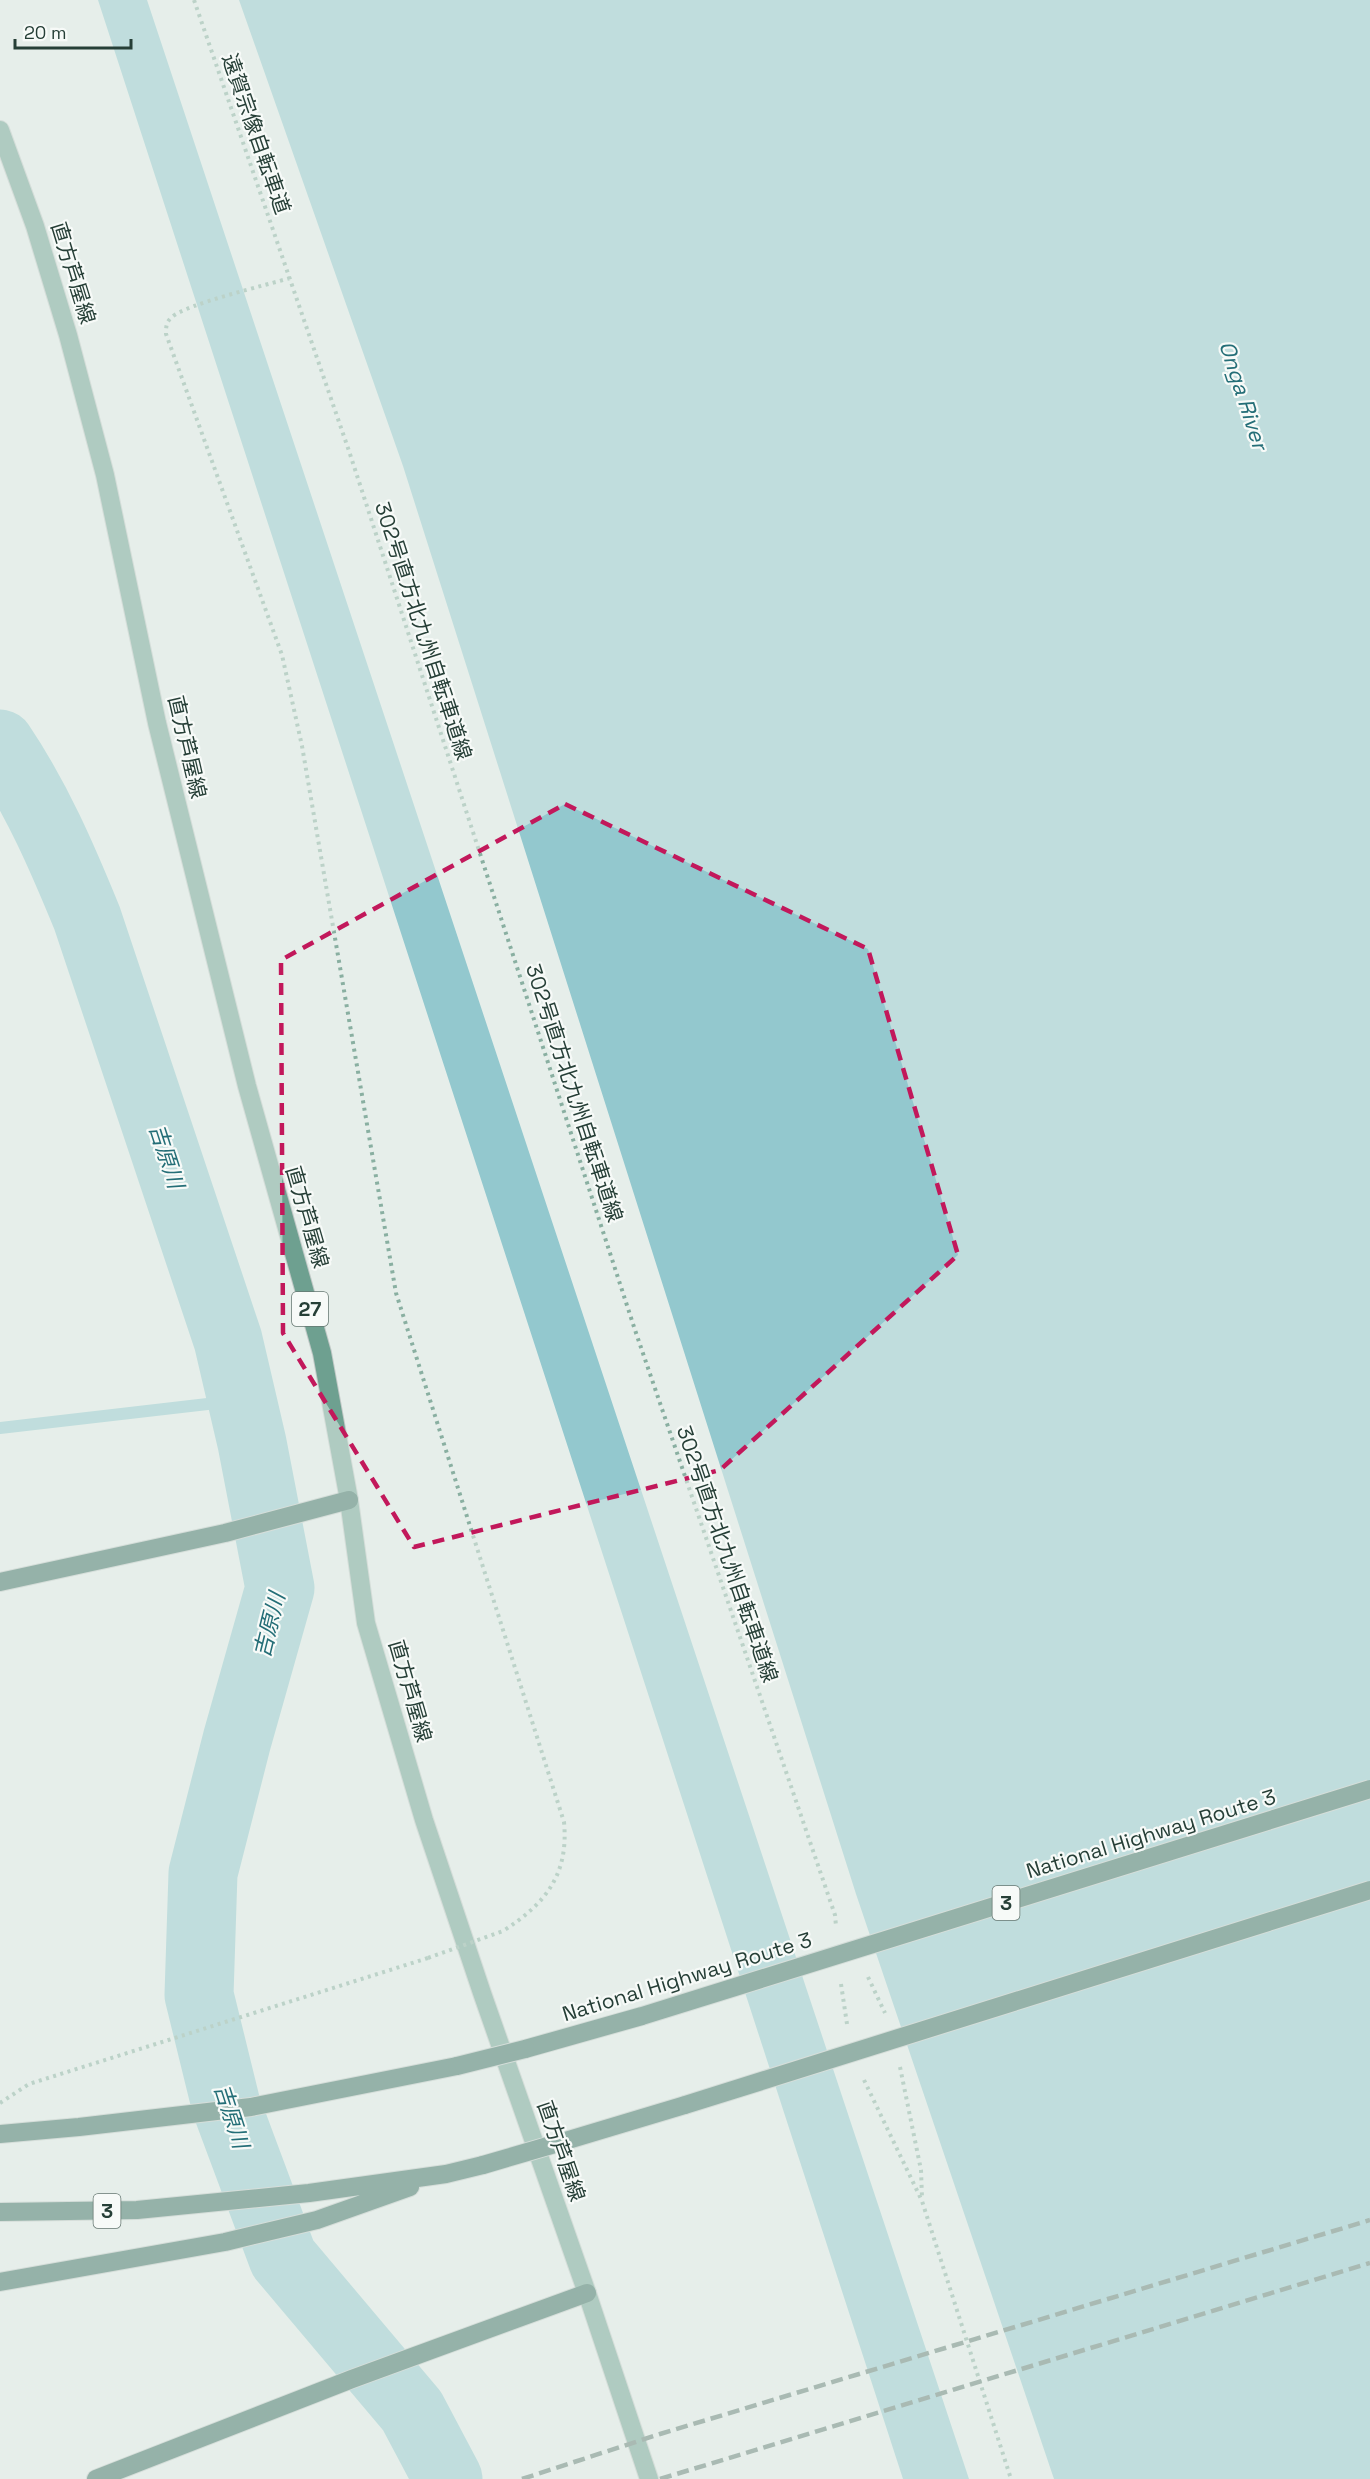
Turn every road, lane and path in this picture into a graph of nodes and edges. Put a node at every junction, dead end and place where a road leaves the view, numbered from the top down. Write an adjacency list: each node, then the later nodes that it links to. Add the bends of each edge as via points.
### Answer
1 (194, 0): 3 (path, 遠賀宗像自転車道)
2 (0, 130): 4 (main road, 直方芦屋線 / 27, via 65,324 102,464 157,723 241,1064 322,1353)
3 (290, 278): 8 (path, 302号直方北九州自転車道線, via 635,1330); 9 (path, bridge, via 173,315 166,324 166,334 282,655 302,746 396,1293 564,1822 566,1843 547,1895 527,1915 503,1930 428,1958 29,2084)
4 (349, 1500): 5 (highway, via 225,1533); 15 (main road, 直方芦屋線 / 27, via 366,1623 424,1820)
5 (0, 1582)
6 (1370, 1789): 10 (highway, National Highway Route 3 / 3, bridge, via 525,2049 283,2100 192,2114)
7 (1370, 1890): 11 (highway, 3, bridge, via 685,2105)
8 (835, 1915)
9 (0, 2103)
10 (0, 2134)
11 (446, 2174): 13 (highway, 3, via 309,2193 137,2210); 14 (highway, via 317,2220 225,2242)
12 (922, 2201): 18 (path)
13 (0, 2212)
14 (0, 2282)
15 (587, 2293): 16 (highway); 17 (main road, 直方芦屋線 / 27)
16 (96, 2479)
17 (649, 2479)
18 (1011, 2479)

